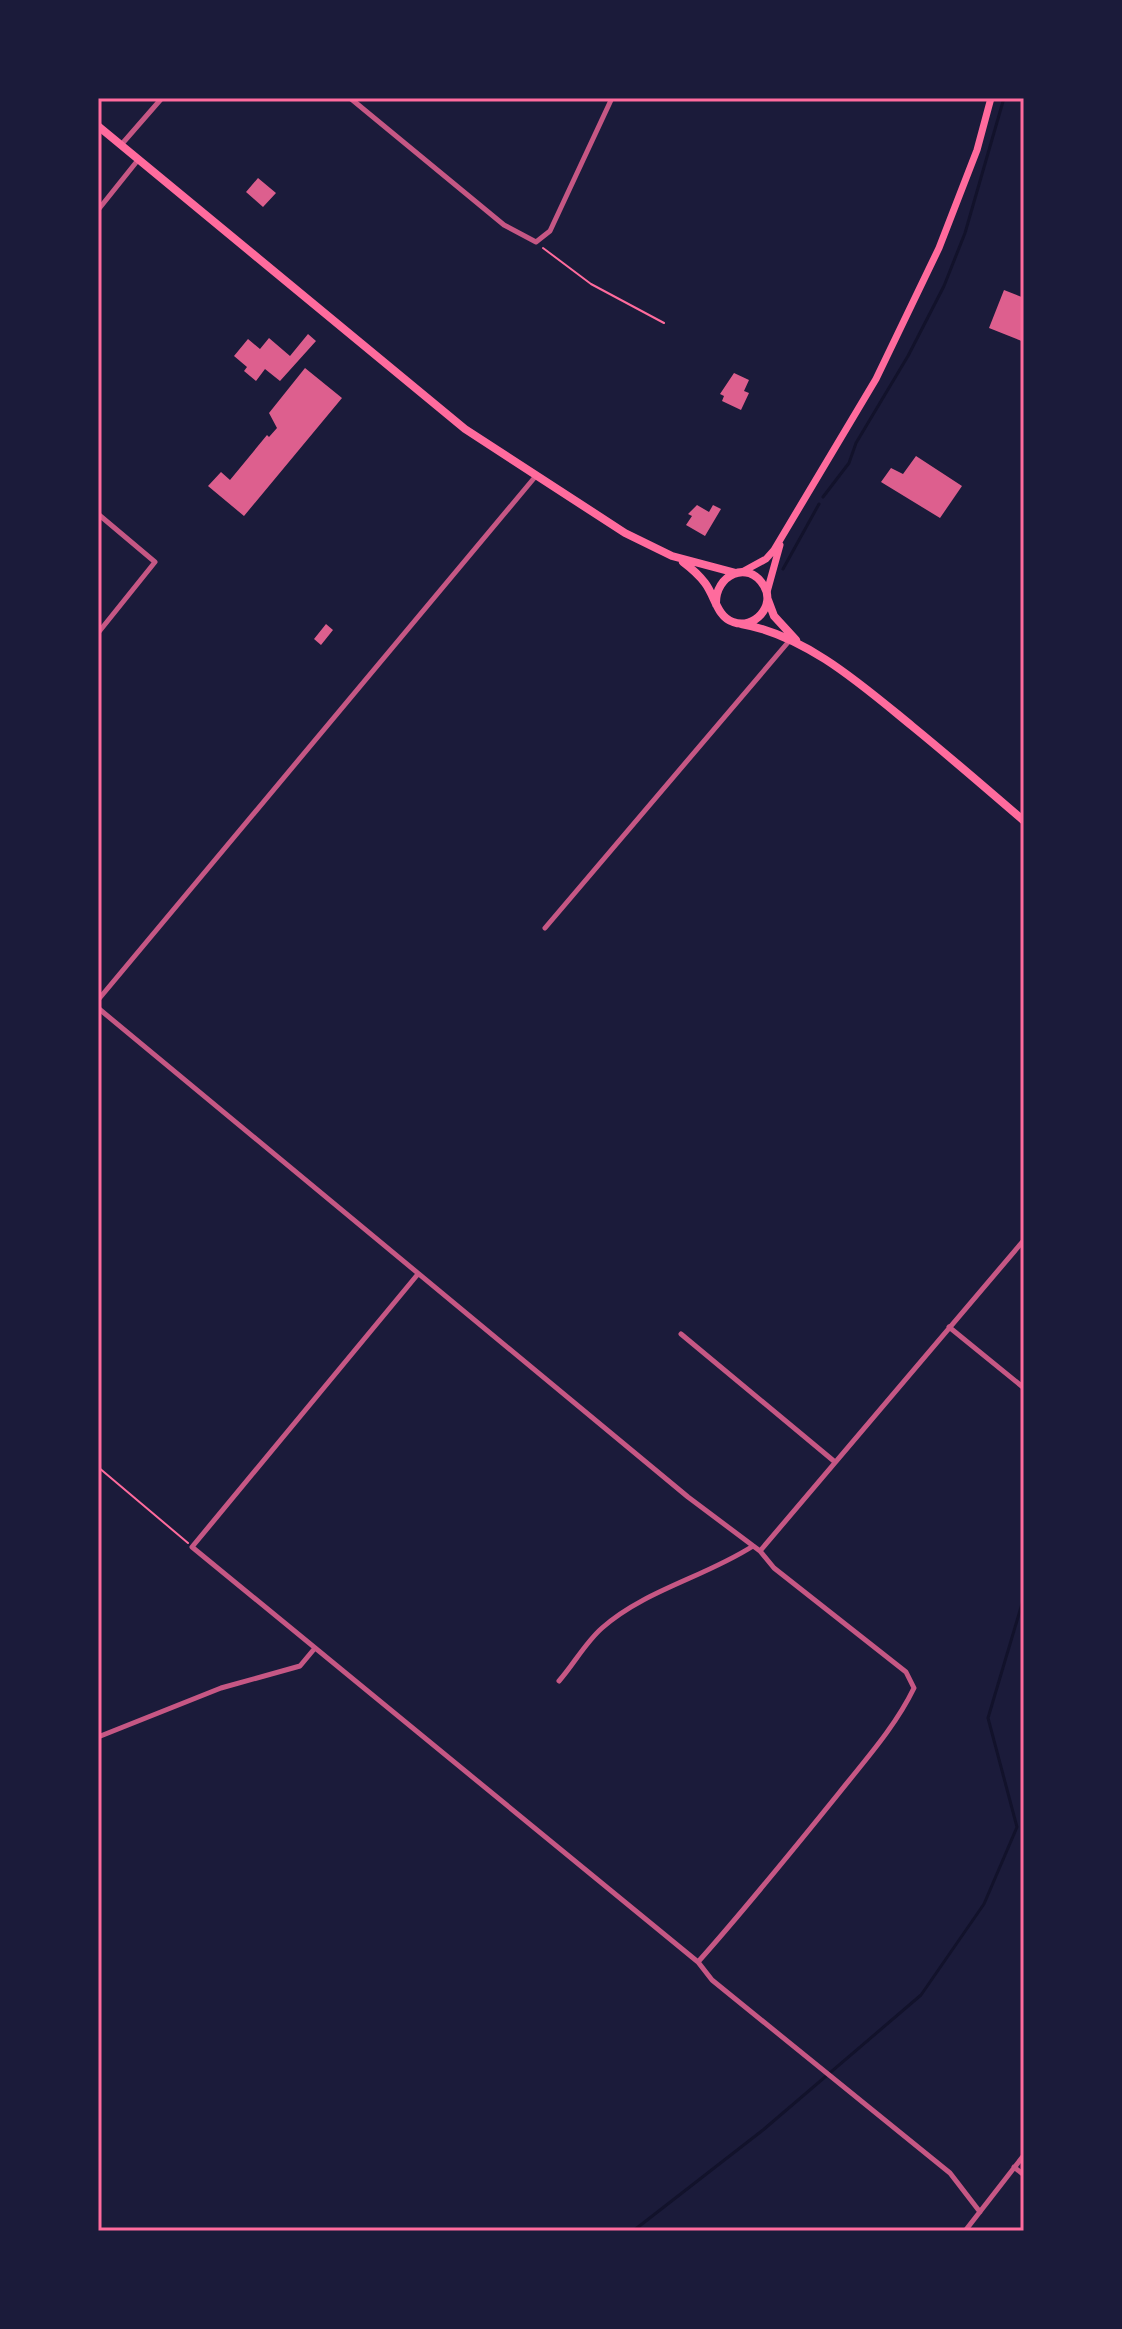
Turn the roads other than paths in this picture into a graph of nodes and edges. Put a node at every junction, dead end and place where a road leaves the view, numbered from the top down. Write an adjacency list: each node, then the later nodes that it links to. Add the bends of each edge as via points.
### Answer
1 (162, 98): 6 (street)
2 (350, 98): 3 (street, via 504,225 536,242 550,231)
3 (612, 98)
4 (991, 98): 11 (main road, via 939,248 876,379)
5 (98, 126): 6 (main road)
6 (121, 145): 7 (main road)
7 (138, 159): 8 (street); 9 (main road, via 465,429)
8 (98, 210)
9 (535, 477): 12 (main road); 22 (street)
10 (98, 514): 17 (street, via 155,562)
11 (783, 536): 13 (main road, via 766,559); 14 (main road)
12 (672, 556): 13 (main road); 15 (main road, via 698,574)
13 (739, 572): 14 (main road, via 758,578); 15 (main road, via 718,588)
14 (767, 596): 16 (main road, via 756,619); 19 (main road, via 780,625)
15 (716, 604): 16 (main road, via 725,618)
16 (741, 624): 18 (main road)
17 (98, 633)
18 (790, 640): 19 (main road); 21 (street)
19 (806, 649): 20 (main road, via 887,706)
20 (1024, 821)
21 (545, 928)
22 (98, 1000)
23 (98, 1008): 25 (street)
24 (1024, 1240): 26 (street)
25 (418, 1274): 30 (street); 32 (street, via 192,1547)
26 (949, 1327): 28 (street); 29 (street)
27 (681, 1334): 29 (street)
28 (1024, 1388)
29 (835, 1462): 31 (street)
30 (753, 1546): 31 (street); 33 (street, via 618,1616 589,1640)
31 (760, 1551): 35 (street, via 774,1568 906,1672 914,1688 879,1744)
32 (315, 1648): 34 (street, via 300,1666 221,1688); 35 (street)
33 (559, 1681)
34 (98, 1737)
35 (698, 1962): 39 (street, via 712,1980 950,2173)
36 (1024, 2155): 37 (street)
37 (1014, 2167): 38 (street); 39 (street)
38 (1024, 2175)
39 (980, 2212): 40 (street)
40 (965, 2231)

